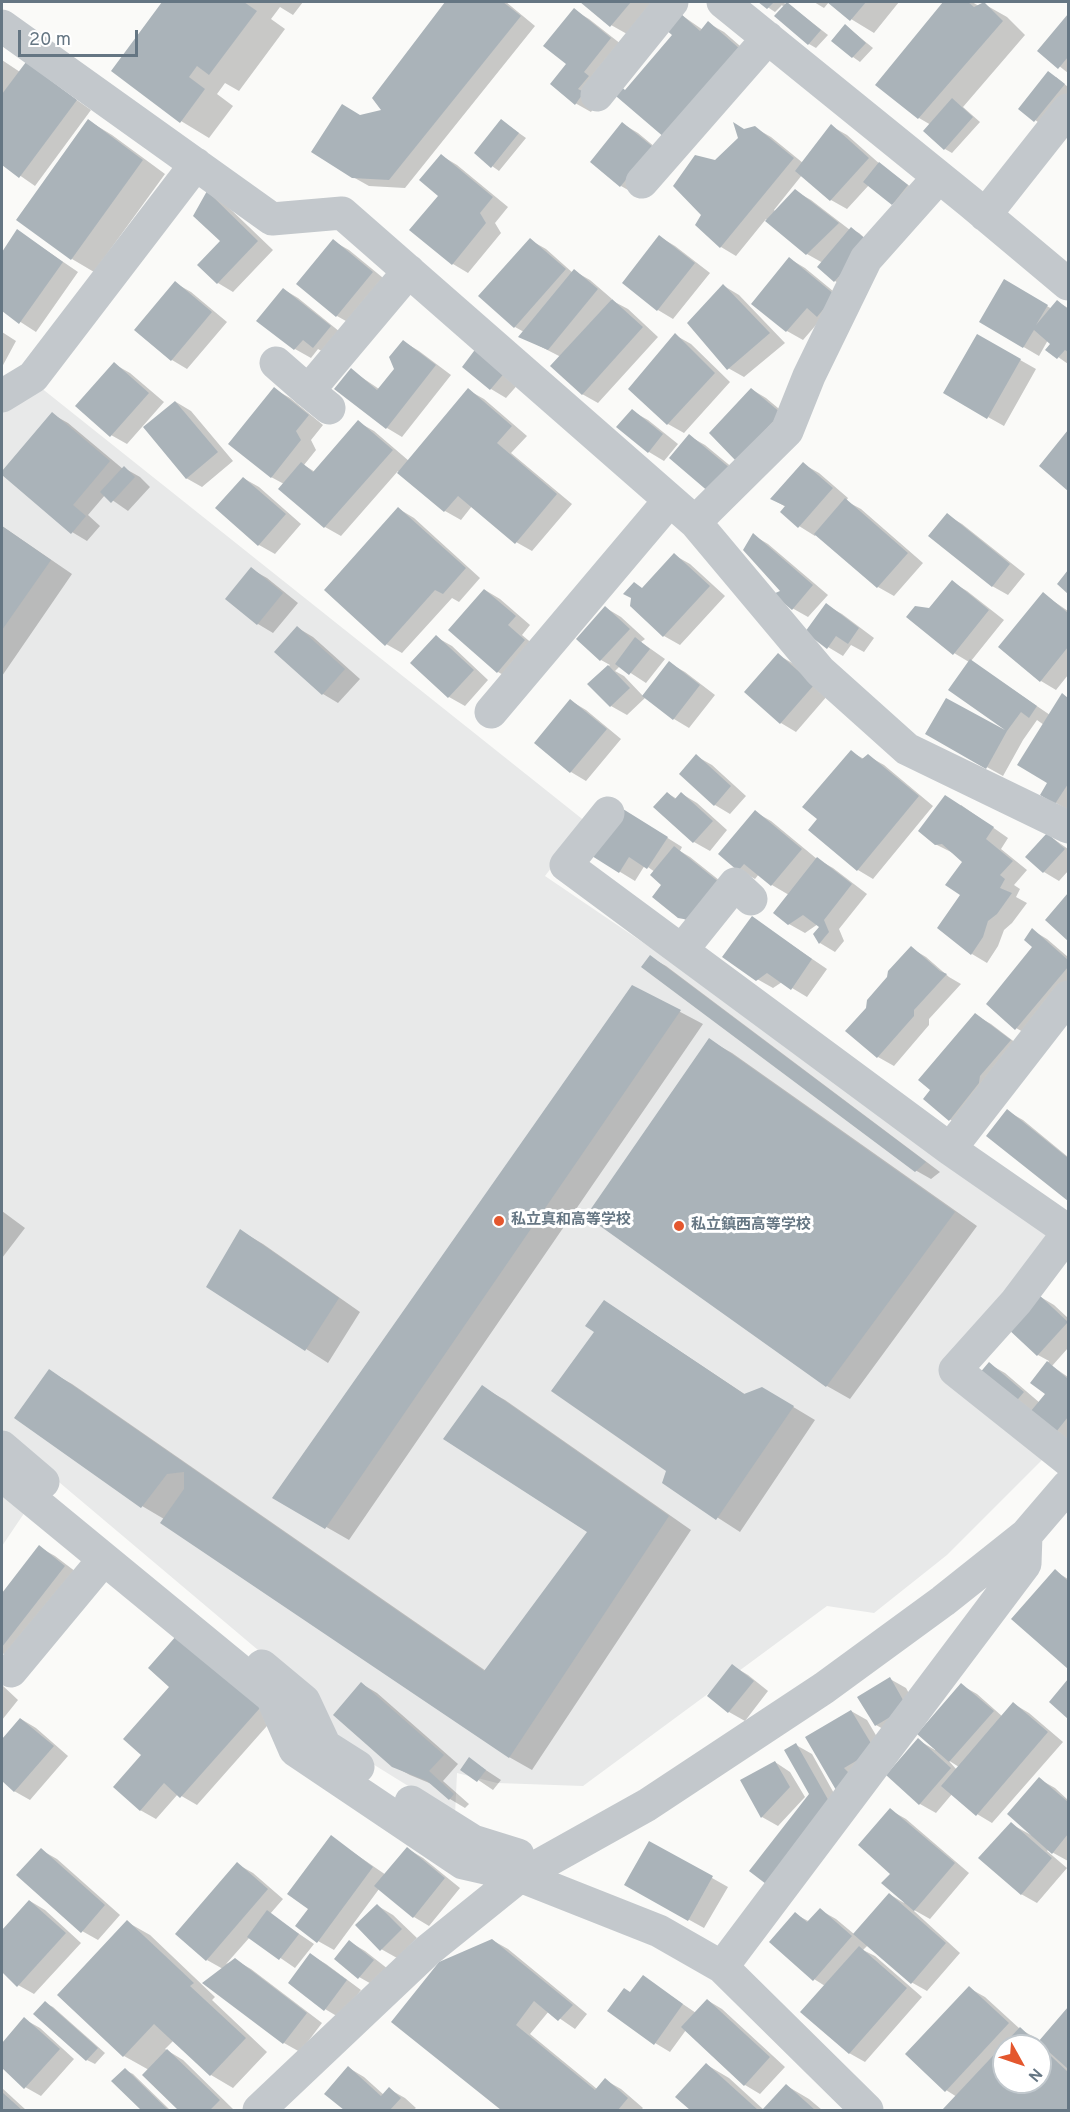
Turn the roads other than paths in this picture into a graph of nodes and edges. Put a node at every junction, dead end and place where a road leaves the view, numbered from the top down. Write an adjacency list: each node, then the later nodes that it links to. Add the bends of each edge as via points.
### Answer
1 (672, 2): 5 (street)
2 (723, 2): 4 (street)
3 (2, 26): 7 (street)
4 (768, 38): 8 (street); 9 (street)
5 (597, 95)
6 (1068, 110): 10 (street)
7 (196, 164): 11 (street, via 272,219 342,213); 14 (street, via 33,376)
8 (939, 177): 10 (street); 16 (street, via 866,259 787,430)
9 (642, 182)
10 (985, 215): 12 (street)
11 (409, 271): 13 (street, via 318,399); 15 (street)
12 (1068, 284)
13 (276, 363)
14 (2, 396)
15 (670, 500): 16 (street); 17 (street)
16 (695, 522): 19 (street, via 820,671 907,749)
17 (491, 712)
18 (608, 813): 21 (street, via 566,865)
19 (1068, 827)
20 (751, 899): 21 (street, via 735,884)
21 (682, 950): 23 (street)
22 (1068, 997): 23 (street)
23 (950, 1149): 24 (street)
24 (1068, 1232): 26 (street, via 1016,1302 955,1370)
25 (2, 1447): 32 (street, via 304,1701 325,1746 473,1841 518,1855)
26 (1068, 1460)
27 (2, 1475): 30 (street)
28 (1068, 1486): 29 (street)
29 (1026, 1535): 32 (street, via 814,1694 647,1805); 33 (street, via 1025,1564)
30 (104, 1559): 31 (street); 32 (street, via 272,1697 295,1750 463,1863)
31 (11, 1671)
32 (520, 1876): 33 (street, via 659,1931); 34 (street, via 427,1951)
33 (722, 1968): 35 (street)
34 (259, 2110)
35 (867, 2110)

